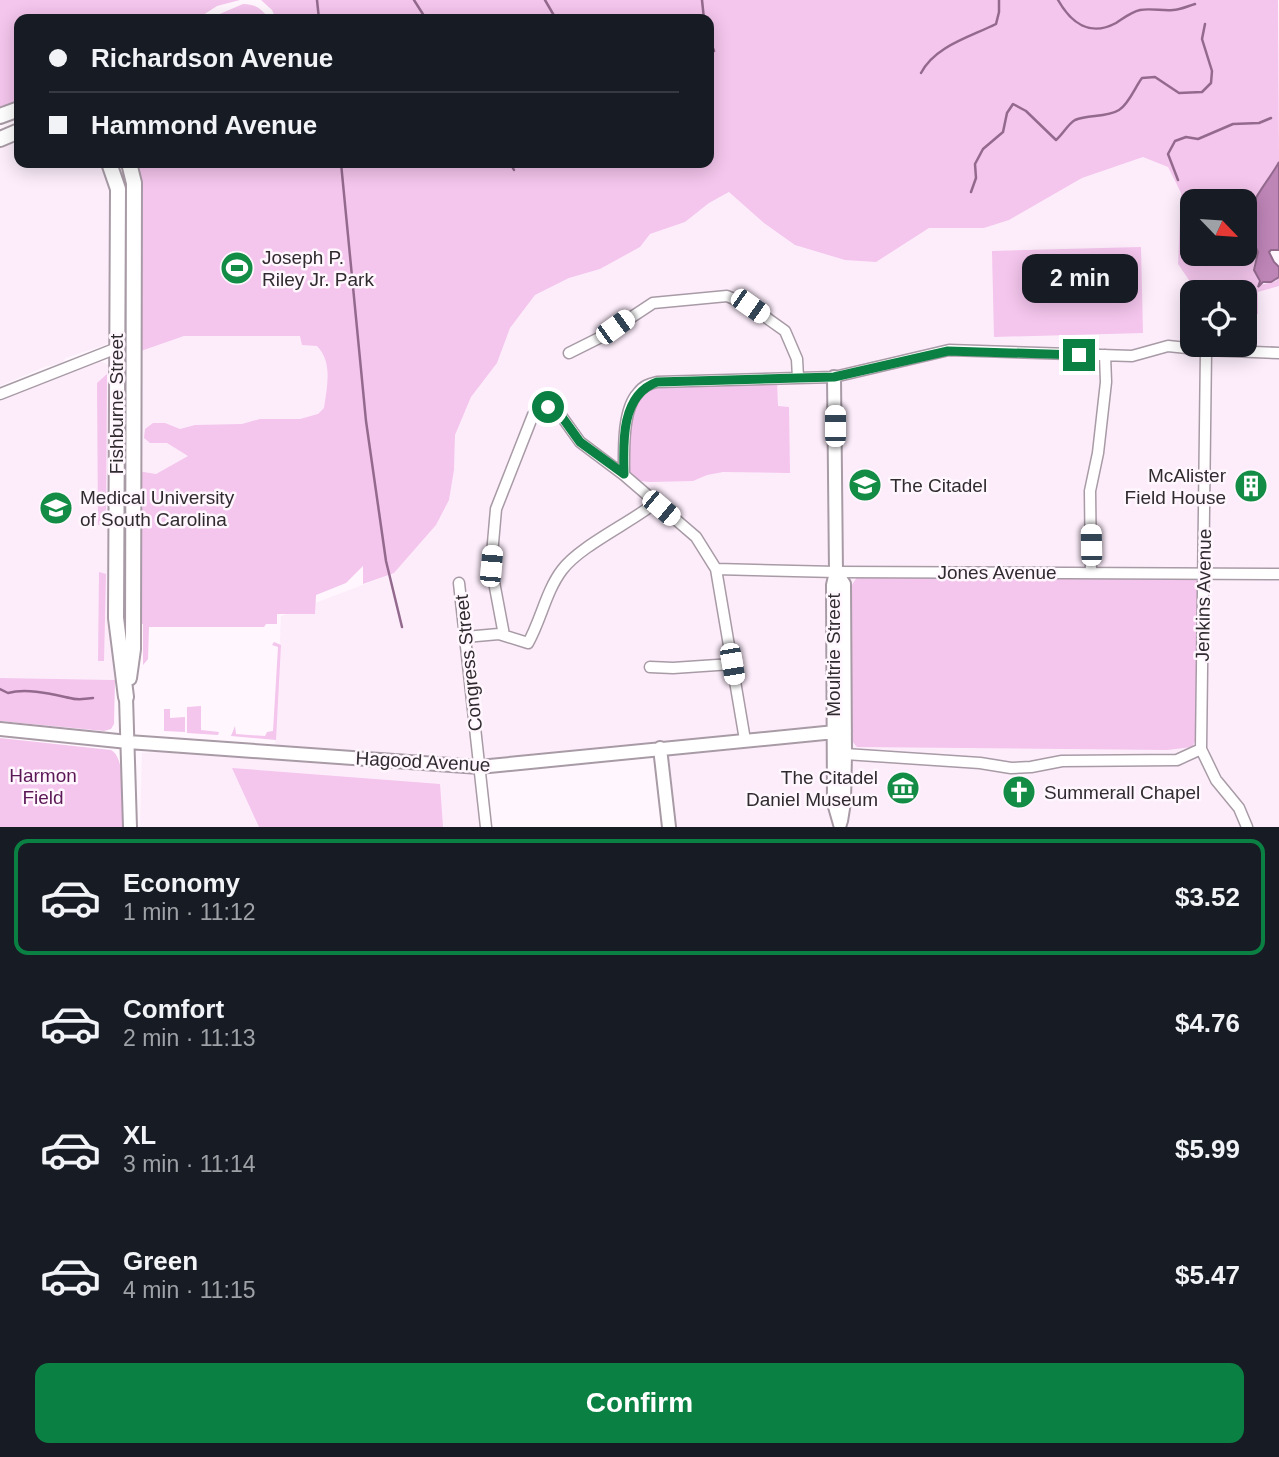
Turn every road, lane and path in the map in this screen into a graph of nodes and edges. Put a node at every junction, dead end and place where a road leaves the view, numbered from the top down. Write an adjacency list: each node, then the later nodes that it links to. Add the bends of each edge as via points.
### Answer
1 (111, 168): 3 (main road, Fishburne Street, via 118,189)
2 (130, 168): 4 (main road, Fishburne Street)
3 (117, 236): 4 (main road); 6 (main road, Fishburne Street)
4 (134, 237): 5 (main road, Fishburne Street)
5 (134, 335): 6 (main road); 19 (main road, Fishburne Street)
6 (117, 346): 15 (street); 18 (main road, Fishburne Street)
7 (1180, 347): 11 (street, via 1132,356)
8 (1257, 352): 10 (street)
9 (569, 353): 14 (street, via 653,303 726,296 750,306 785,331 797,359)
10 (1279, 353)
11 (1105, 355): 13 (street, via 948,351); 22 (street, via 1106,382 1090,491)
12 (1206, 357): 23 (street, Jenkins Avenue)
13 (834, 377): 14 (street); 21 (street, Moultrie Street)
14 (798, 378): 16 (street, via 644,386 629,413)
15 (0, 394)
16 (624, 474): 17 (street); 26 (street, via 580,442 557,410 541,408 533,415 496,509 491,566)
17 (655, 503): 20 (street, via 695,537); 26 (street, via 563,569 528,643)
18 (116, 547): 19 (main road); 30 (main road, Fishburne Street, via 116,618)
19 (133, 547): 30 (main road, Fishburne Street, via 133,649)
20 (716, 569): 21 (street, Jones Avenue); 28 (street)
21 (836, 572): 22 (street, Jones Avenue); 32 (street, Moultrie Street)
22 (1091, 573): 23 (street, Jones Avenue)
23 (1203, 573): 24 (street, Jones Avenue); 36 (street, Jenkins Avenue)
24 (1279, 574)
25 (459, 583): 27 (street, Congress Street)
26 (504, 635): 27 (street)
27 (465, 636): 38 (street, Congress Street)
28 (732, 664): 29 (street); 33 (street)
29 (650, 667)
30 (126, 697): 34 (street, Fishburne Street)
31 (0, 729): 34 (street, Hagood Avenue)
32 (839, 731): 33 (street, Hagood Avenue); 37 (street, Moultrie Street); 39 (street, Moultrie Street, via 834,803)
33 (745, 740): 35 (street, Hagood Avenue)
34 (128, 743): 38 (street, Hagood Avenue); 40 (street, Fishburne Street)
35 (660, 748): 38 (street, Hagood Avenue); 42 (street)
36 (1201, 749): 37 (street, via 1177,760 1062,761 1011,768); 43 (street, Jenkins Avenue)
37 (845, 754): 39 (street, Moultrie Street)
38 (479, 767): 41 (street, Congress Street)
39 (840, 825)
40 (130, 827)
41 (486, 827)
42 (669, 827)
43 (1247, 827)

